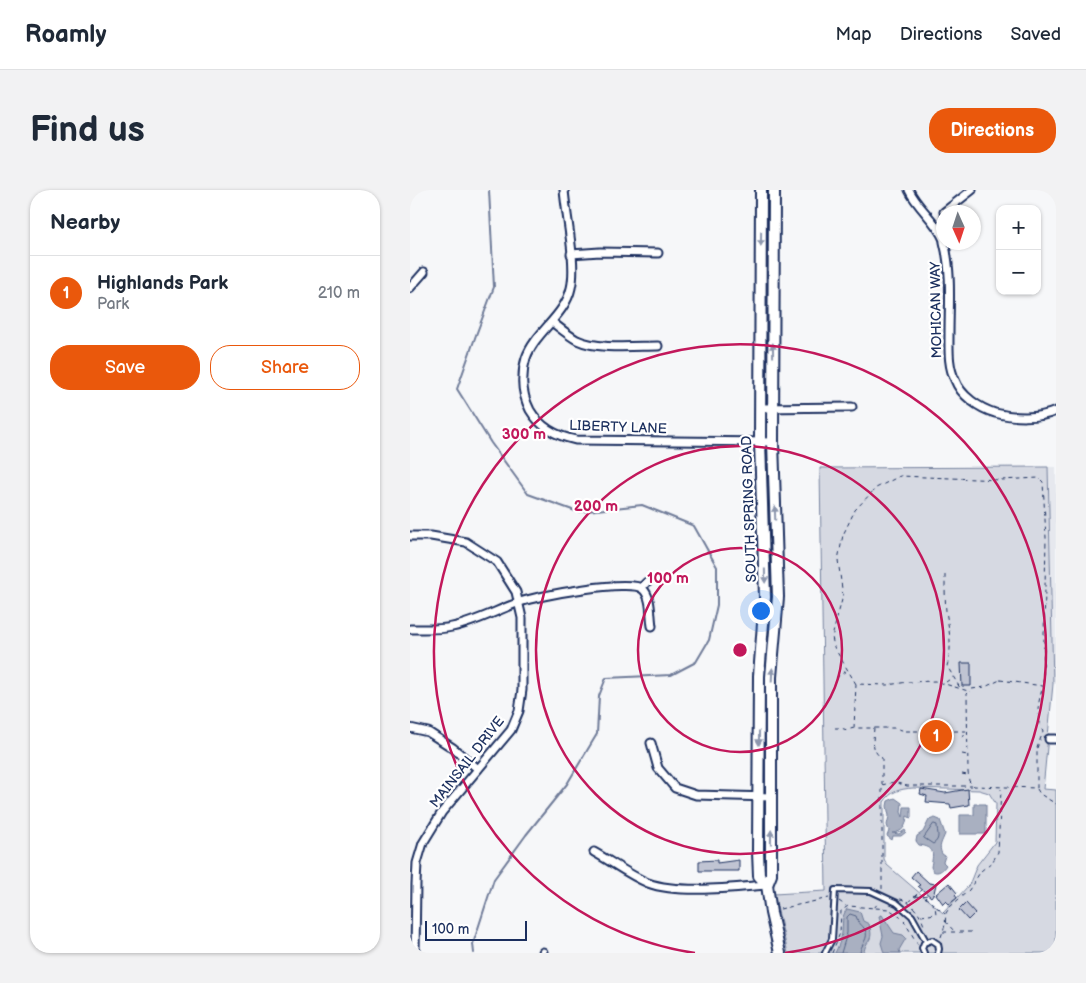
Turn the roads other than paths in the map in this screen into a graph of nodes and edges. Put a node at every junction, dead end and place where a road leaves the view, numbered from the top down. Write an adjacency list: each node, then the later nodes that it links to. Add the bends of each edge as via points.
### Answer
1 (564, 190): 12 (street, LIBERTY LANE)
2 (761, 190): 15 (main road, SOUTH SPRING ROAD, one-way to 15)
3 (774, 190): 16 (main road, SOUTH SPRING ROAD)
4 (909, 190): 8 (street, MOHICAN WAY, via 918,207)
5 (972, 190): 6 (street)
6 (954, 205)
7 (936, 220): 8 (street)
8 (933, 222): 9 (street, MOHICAN WAY)
9 (936, 227)
10 (945, 250): 22 (street, MOHICAN WAY, via 950,365 961,392 988,411 1006,416 1036,416)
11 (658, 252): 12 (street)
12 (571, 254): 17 (street, LIBERTY LANE, via 571,289)
13 (424, 272): 14 (street)
14 (410, 288)
15 (760, 308): 16 (main road); 20 (main road, SOUTH SPRING ROAD)
16 (773, 308): 21 (main road, SOUTH SPRING ROAD, one-way to 16)
17 (552, 322): 18 (street, via 578,340 590,344); 23 (street, LIBERTY LANE, via 526,358 522,382 527,405 533,415 556,435 585,441)
18 (658, 346)
19 (852, 407): 21 (street)
20 (761, 408): 21 (street); 23 (main road, SOUTH SPRING ROAD)
21 (774, 408): 24 (main road, SOUTH SPRING ROAD)
22 (1056, 411)
23 (760, 442): 24 (street, LIBERTY LANE); 32 (main road, SOUTH SPRING ROAD, one-way to 32, via 765,597 759,676)
24 (773, 442): 33 (main road, SOUTH SPRING ROAD, one-way to 24, via 771,677 778,597)
25 (410, 536): 26 (street, MAINSAIL DRIVE, via 466,542 497,562)
26 (519, 602): 27 (street, via 565,592 644,585); 28 (street, via 449,628); 31 (street, MAINSAIL DRIVE, via 522,618 519,711 511,730)
27 (652, 626)
28 (410, 629)
29 (410, 728): 31 (street, via 428,732)
30 (651, 743): 32 (street, via 658,768 675,788 696,795)
31 (478, 769): 37 (street, MAINSAIL DRIVE, via 442,812 424,843 417,863)
32 (759, 797): 33 (street); 35 (main road, SOUTH SPRING ROAD, via 759,876)
33 (771, 797): 35 (main road, SOUTH SPRING ROAD, one-way to 33, via 771,876)
34 (594, 852): 35 (street, via 647,882 667,888 724,889)
35 (767, 885): 38 (main road, SOUTH SPRING ROAD)
36 (926, 941): 39 (lane, via 912,916 897,903 871,891 835,890 832,939); 40 (lane); 41 (lane, via 936,942)
37 (414, 950)
38 (780, 953)
39 (825, 953)
40 (924, 953)
41 (938, 953)

